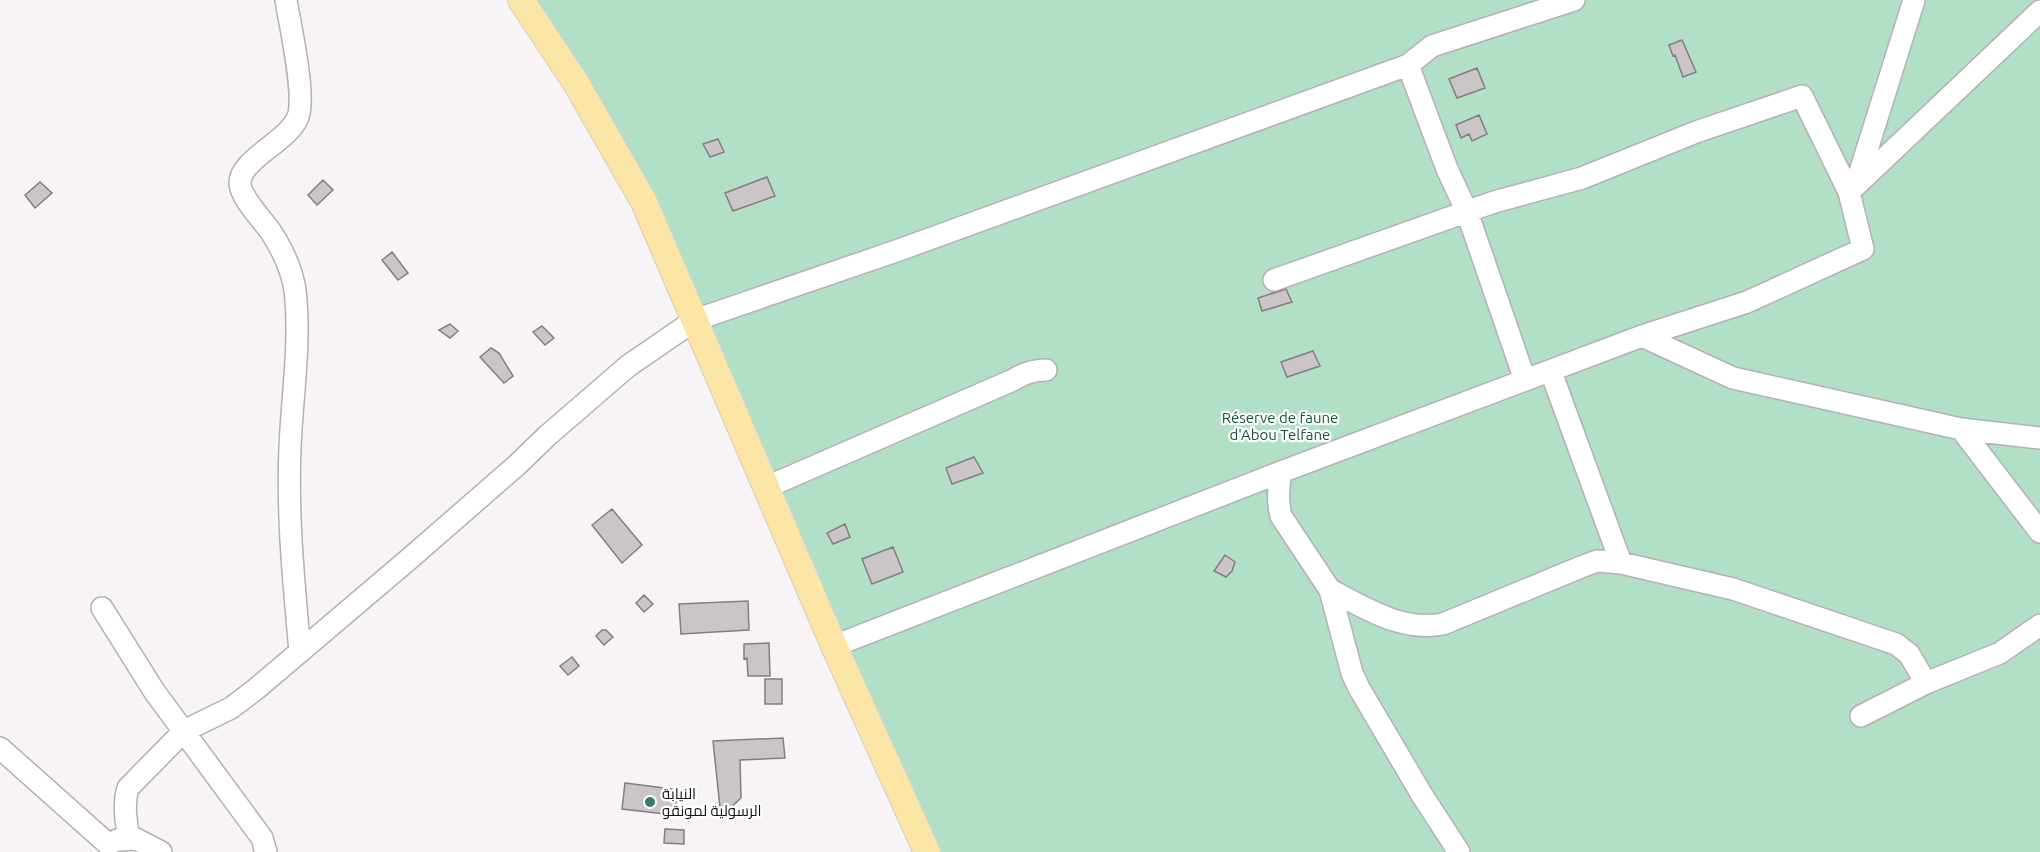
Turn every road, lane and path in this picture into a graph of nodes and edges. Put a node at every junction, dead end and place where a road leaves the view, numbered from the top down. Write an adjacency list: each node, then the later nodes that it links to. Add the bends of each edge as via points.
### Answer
1 (286, 0): 25 (street, via 299,85 298,116 289,132 244,170 240,191 272,234 294,288 298,327 289,522)
2 (1574, 0): 6 (street, via 1432,46)
3 (1914, 0): 7 (street, via 1860,172)
4 (524, 1): 10 (main road, via 644,202)
5 (2040, 11): 7 (street)
6 (1408, 65): 8 (street); 10 (street, via 911,246)
7 (1849, 192): 8 (street, via 1802,96 1696,132 1582,178); 11 (street, via 1863,249 1747,302)
8 (1467, 212): 9 (street); 14 (street)
9 (1274, 280)
10 (695, 320): 18 (main road); 25 (street, via 628,366)
11 (1642, 336): 13 (street); 15 (street, via 1733,378)
12 (1046, 370): 18 (street, via 1025,373)
13 (1551, 372): 14 (street); 20 (street)
14 (1525, 380): 17 (street)
15 (1961, 429): 16 (street); 19 (street)
16 (2040, 438)
17 (1281, 472): 21 (street, via 1281,516); 24 (street)
18 (767, 487): 24 (main road)
19 (2040, 532)
20 (1621, 563): 21 (street, via 1589,564 1432,626 1396,622); 26 (street, via 1733,589 1896,644 1909,654)
21 (1330, 590): 35 (street, via 1359,688)
22 (102, 608): 28 (street)
23 (2040, 626): 26 (street, via 2000,653)
24 (834, 646): 34 (main road)
25 (300, 652): 28 (street, via 231,708)
26 (1926, 683): 27 (street)
27 (1861, 716)
28 (184, 731): 30 (street, via 128,788 125,809); 33 (street, via 262,838)
29 (0, 748): 31 (street)
30 (129, 838): 31 (street); 32 (street)
31 (104, 848)
32 (162, 852)
33 (266, 852)
34 (927, 852)
35 (1459, 852)

